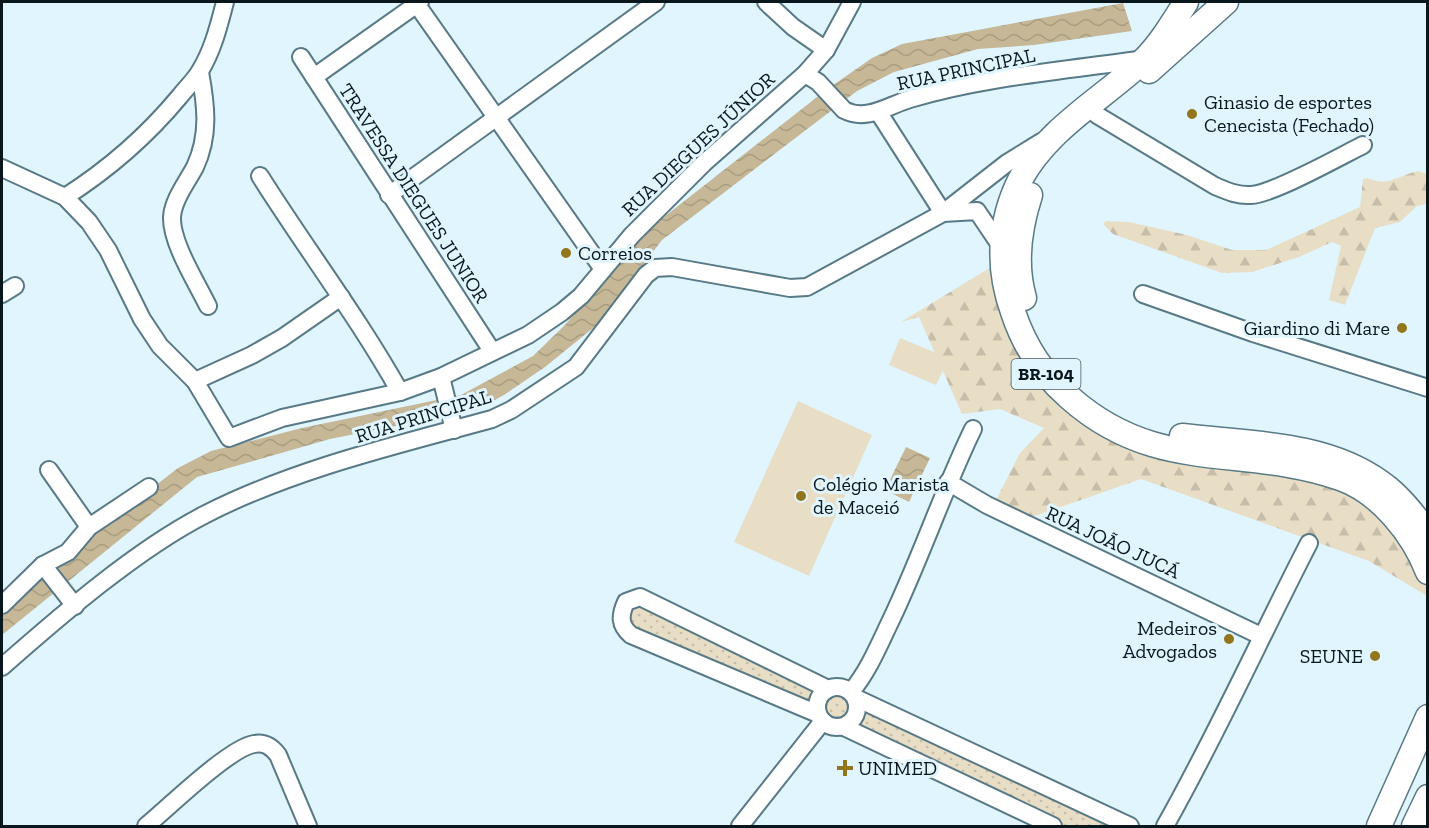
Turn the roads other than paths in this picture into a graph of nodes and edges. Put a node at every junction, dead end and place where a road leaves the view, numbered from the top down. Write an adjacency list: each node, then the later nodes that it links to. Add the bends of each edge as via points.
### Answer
1 (225, 2): 13 (street, via 216,38)
2 (417, 2): 15 (street); 18 (street)
3 (656, 2): 18 (street)
4 (766, 2): 10 (street)
5 (852, 2): 10 (street, RUA DIEGUES JÚNIOR)
6 (1186, 2): 12 (highway, BR-104)
7 (1206, 2): 9 (highway)
8 (1226, 2): 9 (highway, BR-104)
9 (1180, 44): 17 (highway, BR-104)
10 (826, 50): 14 (street, RUA DIEGUES JÚNIOR)
11 (301, 57): 15 (street, TRAVESSA DIEGUES JUNIOR)
12 (1145, 59): 16 (street, RUA PRINCIPAL, via 952,90 909,99); 19 (highway, BR-104)
13 (200, 72): 24 (street, via 131,148 104,172); 30 (street, via 207,120 199,154 175,205 172,223 185,261)
14 (805, 74): 16 (street, via 844,110); 27 (street, RUA DIEGUES JÚNIOR, via 704,163)
15 (314, 77): 23 (street, TRAVESSA DIEGUES JUNIOR)
16 (879, 113): 25 (street, RUA PRINCIPAL)
17 (1097, 116): 20 (street, via 1234,194 1253,195 1275,187); 42 (highway, BR-104, via 1053,158 1033,186 1018,247 1020,283 1030,319 1066,374 1121,418 1148,429 1280,446 1339,460 1382,483)
18 (495, 119): 23 (street); 27 (street)
19 (1057, 133): 25 (street, RUA PRINCIPAL, via 1007,163); 26 (highway, BR-104, via 1041,148 1021,179 1009,207)
20 (1363, 145)
21 (2, 168): 24 (street)
22 (261, 176): 29 (street)
23 (389, 195): 31 (street, TRAVESSA DIEGUES JUNIOR)
24 (65, 197): 33 (street, via 108,250 160,346)
25 (943, 213): 26 (street, RUA PRINCIPAL, via 977,211); 36 (street, RUA PRINCIPAL, via 807,287 790,288 672,267 655,268 565,376 492,419)
26 (1002, 248): 45 (highway, BR-104, via 1007,297 1018,329 1047,376 1086,413 1130,438 1160,448 1302,468 1358,486 1393,516)
27 (602, 268): 31 (street, RUA DIEGUES JÚNIOR, via 581,296 562,312 528,335)
28 (1143, 294): 34 (street)
29 (341, 297): 33 (street, via 272,344); 35 (street)
30 (208, 306)
31 (492, 351): 32 (street, RUA DIEGUES JÚNIOR)
32 (441, 377): 35 (street, RUA DIEGUES JÚNIOR); 36 (street)
33 (195, 381): 35 (street, RUA DIEGUES JÚNIOR, via 229,438 282,418)
34 (1428, 388)
35 (400, 392)
36 (453, 426): 47 (street, RUA PRINCIPAL, via 333,464 206,514 175,532)
37 (974, 429): 39 (street)
38 (49, 470): 41 (street)
39 (948, 482): 48 (street, RUA JOÃO JUCÁ, via 987,505); 51 (street, via 908,586)
40 (149, 487): 41 (street)
41 (89, 527): 44 (street, via 68,552)
42 (1428, 534)
43 (1309, 543): 48 (street)
44 (45, 566): 46 (street); 47 (street)
45 (1427, 570)
46 (2, 605)
47 (75, 606): 49 (street, RUA PRINCIPAL)
48 (1261, 636): 63 (street, via 1210,746)
49 (2, 667)
50 (828, 689): 51 (street, via 844,688); 53 (street, via 818,700); 53 (street, via 640,597 626,602 622,625 631,635)
51 (853, 695): 54 (street, via 858,710); 62 (street)
52 (1428, 717): 64 (highway)
53 (820, 718): 54 (street, via 833,727); 60 (street)
54 (844, 727): 61 (street)
55 (1428, 746): 65 (highway)
56 (1428, 797): 57 (highway)
57 (1414, 825)
58 (146, 826): 59 (street, via 227,759 254,744 273,748)
59 (308, 826)
60 (740, 826)
61 (1053, 826)
62 (1130, 826)
63 (1165, 826)
64 (1379, 826)
65 (1389, 826)

